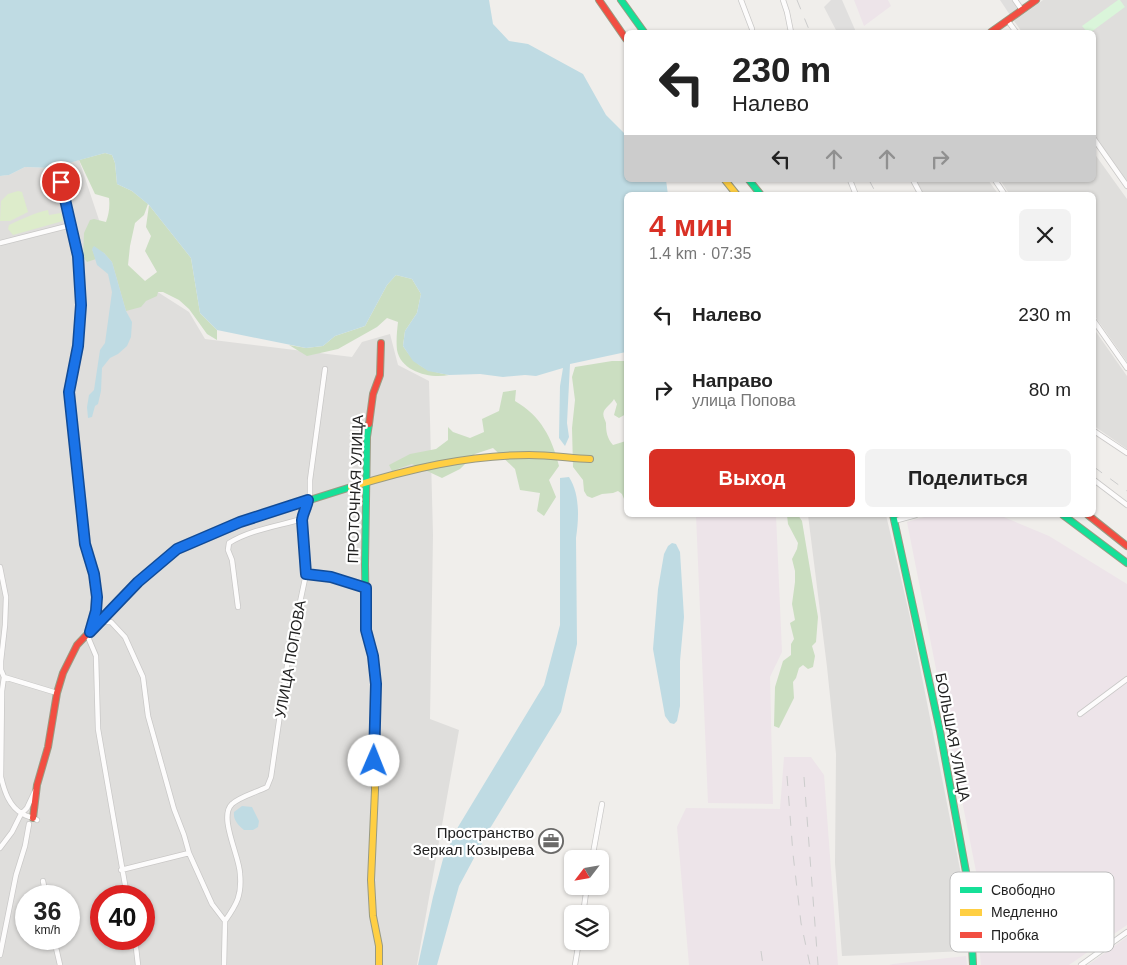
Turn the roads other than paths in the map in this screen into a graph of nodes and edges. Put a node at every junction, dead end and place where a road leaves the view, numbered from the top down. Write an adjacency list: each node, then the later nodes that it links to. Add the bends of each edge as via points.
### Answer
1 (599, 0): 14 (street)
2 (621, 0): 9 (street)
3 (741, 0): 10 (street)
4 (783, 0): 11 (street)
5 (1015, 0): 7 (street)
6 (1036, 0): 7 (street)
7 (1022, 10): 8 (street)
8 (1008, 21): 12 (street); 13 (street)
9 (643, 30)
10 (752, 30)
11 (790, 30)
12 (995, 30)
13 (1015, 30)
14 (624, 36)
15 (1096, 142): 19 (street)
16 (61, 182): 22 (street)
17 (727, 182): 20 (street)
18 (751, 182): 21 (street)
19 (1127, 186)
20 (735, 192)
21 (759, 192)
22 (71, 225): 23 (street); 46 (street, via 78,256 81,305 78,346 69,392 85,544 97,597)
23 (0, 243)
24 (1096, 324): 26 (street)
25 (381, 343): 31 (street, ПРОТОЧНАЯ УЛИЦА, via 380,375 372,394 367,437)
26 (1127, 368)
27 (325, 369): 33 (street, УЛИЦА ПОПОВА)
28 (1096, 432): 29 (street)
29 (1127, 453)
30 (590, 459): 31 (street, via 528,455 462,460)
31 (366, 482): 33 (street); 43 (street, ПРОТОЧНАЯ УЛИЦА)
32 (1096, 482): 34 (street)
33 (308, 500): 38 (street, УЛИЦА ПОПОВА); 45 (street, via 240,522 177,549 138,582)
34 (1127, 505)
35 (1066, 517): 40 (street)
36 (1091, 517): 39 (street)
37 (894, 518): 60 (street, БОЛЬШАЯ УЛИЦА, via 940,731)
38 (302, 520): 42 (street, УЛИЦА ПОПОВА); 44 (street, via 229,543)
39 (1127, 546)
40 (1127, 563)
41 (0, 567): 47 (street, via 6,596 1,661)
42 (306, 574): 43 (street, via 331,577); 64 (street, УЛИЦА ПОПОВА, via 288,659 272,777 267,788 237,800 228,810 240,872 240,891 237,904)
43 (366, 588): 76 (street, ПРОТОЧНАЯ УЛИЦА, via 366,630 376,684 371,880)
44 (238, 607)
45 (99, 622): 46 (street); 58 (street, via 111,622 125,636 142,677 153,737)
46 (90, 632): 49 (street, via 77,645); 59 (street, via 88,637 96,656 98,729)
47 (4, 677): 49 (street); 53 (street, via 1,777 13,806)
48 (1127, 679): 50 (street)
49 (57, 693): 51 (street, via 48,747)
50 (1080, 714)
51 (37, 785): 53 (street); 54 (street)
52 (602, 804): 57 (street)
53 (22, 814): 54 (street); 56 (street)
54 (35, 819)
55 (29, 824): 72 (street)
56 (0, 848)
57 (594, 850)
58 (189, 853): 59 (street); 64 (street, via 212,904)
59 (121, 870): 63 (street)
60 (966, 872)
61 (43, 881): 62 (street)
62 (44, 885)
63 (124, 885)
64 (225, 921): 75 (street)
65 (1127, 932): 66 (street)
66 (1114, 941)
67 (57, 950): 73 (street)
68 (136, 950): 74 (street)
69 (578, 950): 77 (street)
70 (972, 952): 78 (street, БОЛЬШАЯ УЛИЦА)
71 (1099, 952): 79 (street)
72 (0, 955)
73 (60, 965)
74 (138, 965)
75 (224, 965)
76 (379, 965)
77 (575, 965)
78 (973, 965)
79 (1080, 965)

